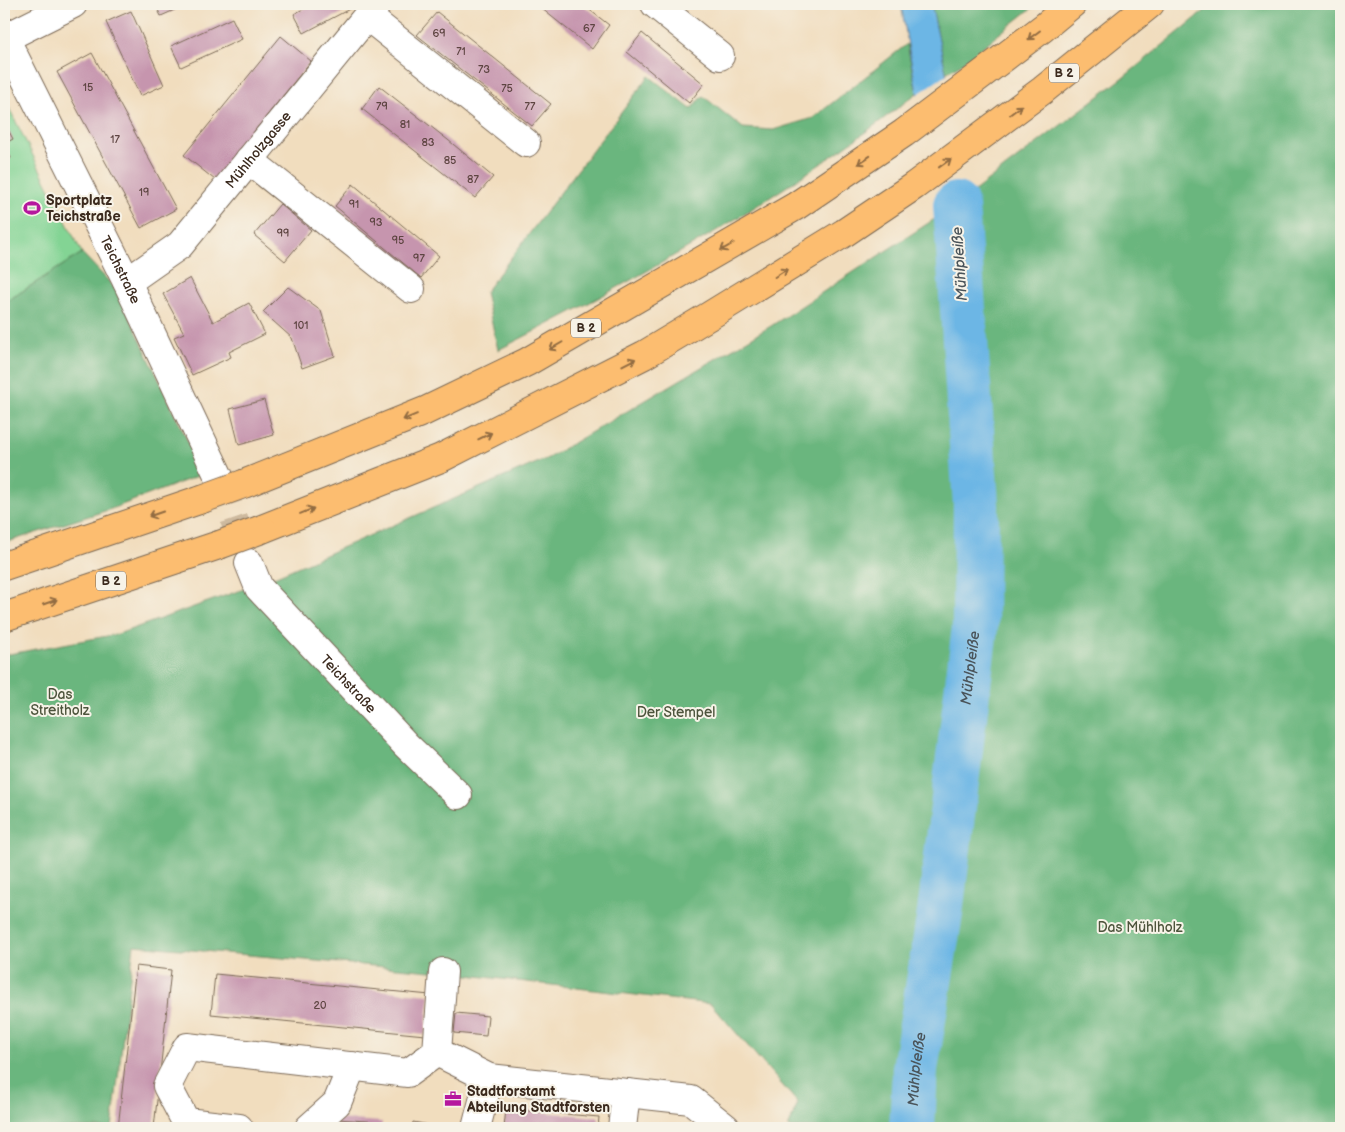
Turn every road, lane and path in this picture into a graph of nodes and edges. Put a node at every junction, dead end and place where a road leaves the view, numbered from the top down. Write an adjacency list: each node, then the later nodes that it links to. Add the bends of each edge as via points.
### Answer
1 (73, 4): 6 (street)
2 (655, 4): 7 (street)
3 (1072, 4): 12 (highway, B 2, one-way to 12, via 904,133 796,206 527,362 425,411)
4 (1150, 4): 15 (highway, B 2, one-way to 4, bridge, via 219,545 441,458 644,355 844,233 914,186 1044,90)
5 (372, 10): 8 (street); 9 (street, Mühlholzgasse)
6 (4, 37): 10 (street, Teichstraße)
7 (720, 56)
8 (526, 143)
9 (250, 160): 10 (street, Mühlholzgasse, via 180,245); 11 (street)
10 (127, 282): 12 (street, Teichstraße)
11 (411, 289)
12 (223, 487): 14 (highway, B 2, one-way to 14)
13 (249, 563): 16 (street, Teichstraße, via 259,588 406,745)
14 (4, 566)
15 (4, 618)
16 (458, 795)
17 (443, 972): 18 (street)
18 (437, 1052): 19 (street, via 408,1073); 20 (street)
19 (352, 1066): 22 (street, via 187,1047 167,1086 186,1122); 23 (street, via 337,1103)
20 (489, 1078): 21 (street); 24 (street)
21 (626, 1093): 25 (street); 26 (street, via 691,1100)
22 (239, 1128)
23 (309, 1128)
24 (476, 1128)
25 (622, 1128)
26 (726, 1128)

